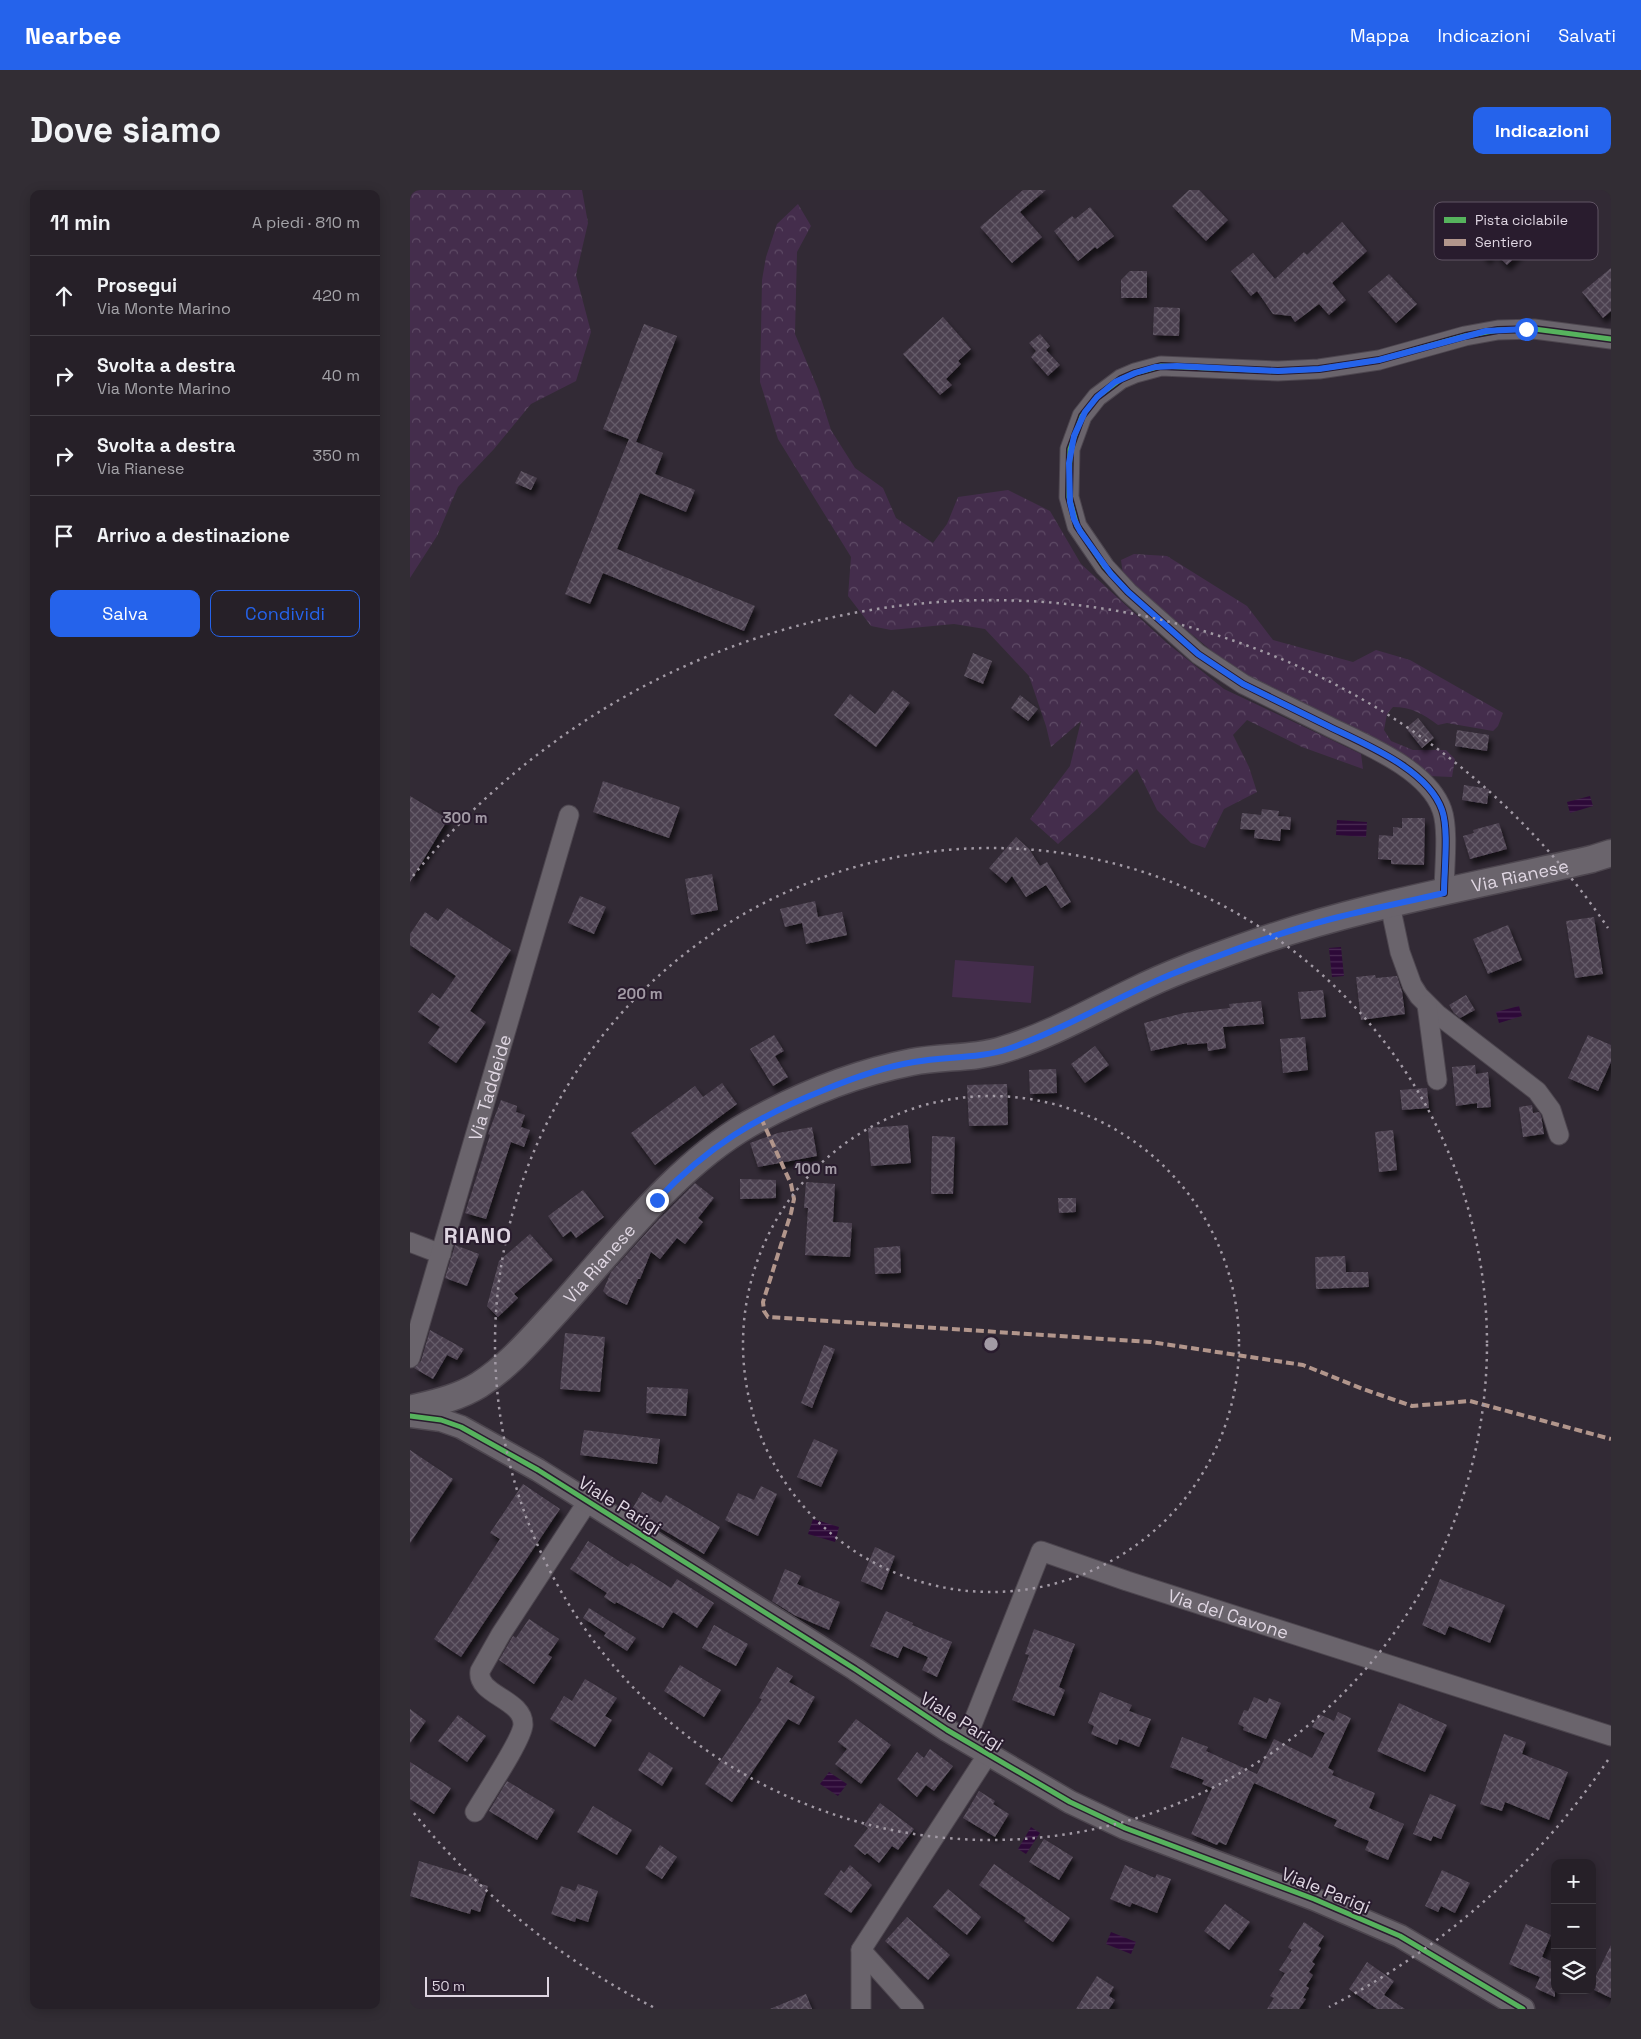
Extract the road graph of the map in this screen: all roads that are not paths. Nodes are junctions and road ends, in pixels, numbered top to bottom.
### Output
1 (1611, 340) edge
2 (569, 816) dead end
3 (1611, 853) edge
4 (1444, 893) junction
5 (1390, 905) junction
6 (1427, 1005) junction
7 (1437, 1080) dead end
8 (1559, 1135) dead end
9 (410, 1242) edge
10 (440, 1254) junction
11 (412, 1346) edge
12 (410, 1409) edge
13 (410, 1416) edge
14 (588, 1501) junction
15 (1611, 1736) edge
16 (966, 1740) junction
17 (988, 1754) junction
18 (475, 1812) dead end
19 (861, 1950) junction
20 (861, 2009) edge
21 (914, 2009) edge
22 (1523, 2009) edge

1 - 4 street
2 - 10 street, Via Taddeide
3 - 4 main road, Via Rianese
4 - 5 main road, Via Rianese
5 - 6 street
5 - 12 main road, Via Rianese
6 - 7 street
6 - 8 street
9 - 10 street
10 - 11 street, Via Taddeide
13 - 14 street, Viale Parigi
14 - 16 street, Viale Parigi
14 - 18 street
15 - 16 street, Via del Cavone
16 - 17 street, Viale Parigi
17 - 19 street
17 - 22 street, Viale Parigi
19 - 20 street
19 - 21 street

